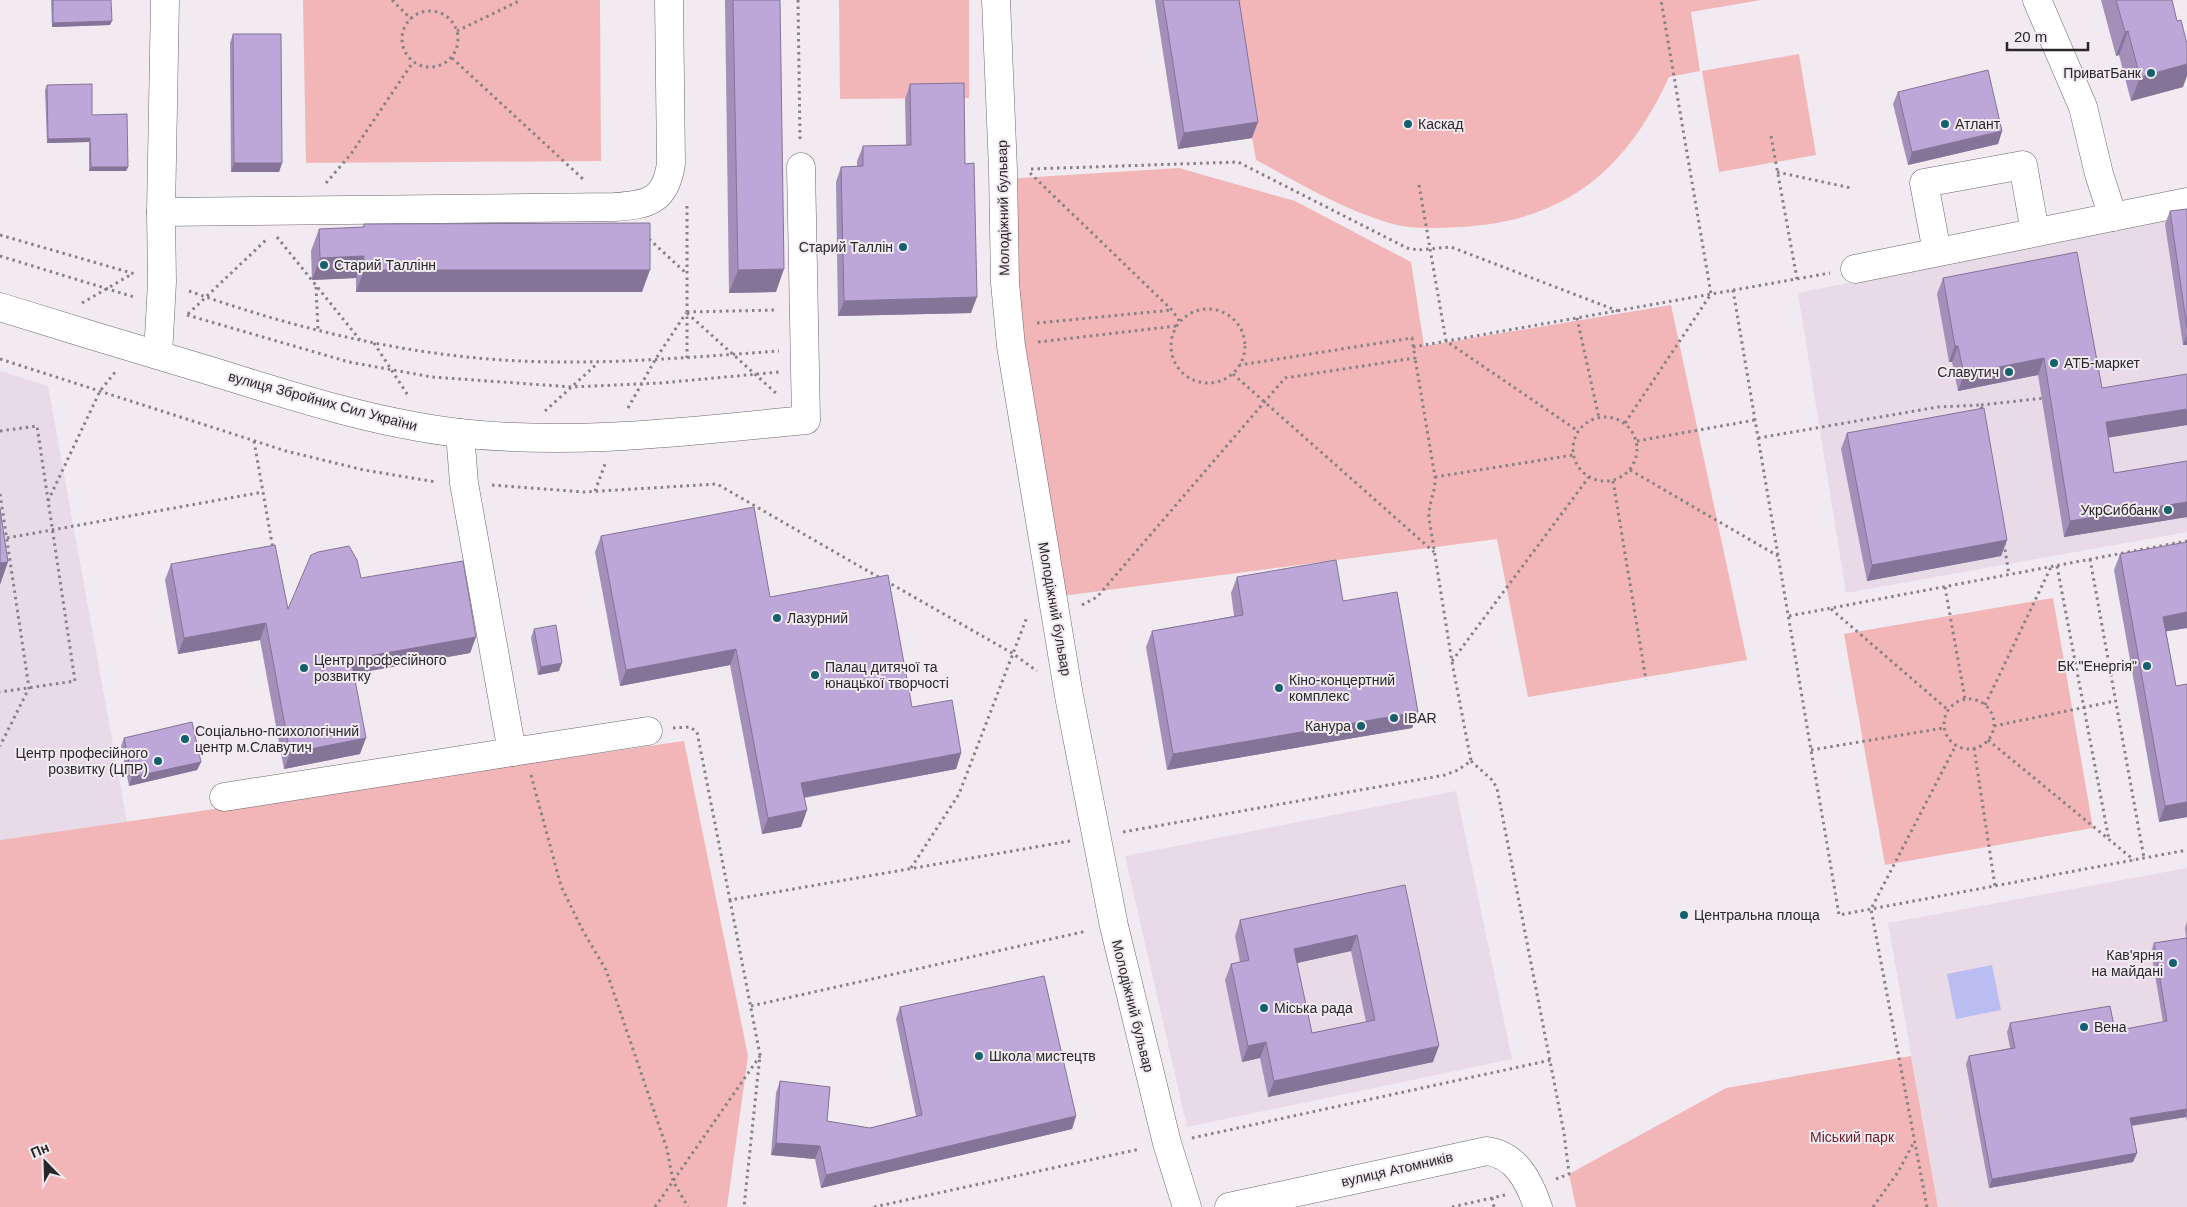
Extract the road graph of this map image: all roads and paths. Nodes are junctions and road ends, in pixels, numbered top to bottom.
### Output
1 (165, 0) edge
2 (392, 0) edge
3 (522, 0) edge
4 (670, 0) edge
5 (798, 0) edge
6 (996, 0) edge
7 (1661, 0) edge
8 (2037, 0) edge
9 (411, 19) junction
10 (457, 31) junction
11 (452, 58) junction
12 (1771, 136) dead end
13 (801, 166) joint
14 (1778, 172) junction
15 (1419, 185) dead end
16 (1851, 188) dead end
17 (2187, 202) edge
18 (614, 207) junction
19 (161, 212) junction
20 (2113, 217) junction
21 (2035, 232) junction
22 (274, 233) dead end
23 (0, 235) edge
24 (1430, 248) junction
25 (1937, 252) junction
26 (0, 256) edge
27 (1855, 269) joint
28 (133, 274) junction
29 (687, 274) dead end
30 (1798, 279) junction
31 (316, 286) junction
32 (1733, 290) junction
33 (1711, 294) junction
34 (0, 307) edge
35 (803, 309) junction
36 (1172, 310) junction
37 (1618, 311) junction
38 (687, 312) junction
39 (187, 315) junction
40 (1577, 318) junction
41 (49, 322) junction
42 (1180, 322) junction
43 (155, 325) junction
44 (1177, 326) junction
45 (318, 329) junction
46 (1010, 335) junction
47 (360, 340) junction
48 (1446, 341) junction
49 (374, 343) junction
50 (1413, 347) junction
51 (1415, 358) junction
52 (804, 359) junction
53 (0, 360) edge
54 (655, 360) junction
55 (598, 363) junction
56 (1240, 365) junction
57 (392, 370) junction
58 (1233, 374) junction
59 (641, 384) junction
60 (572, 387) junction
61 (100, 391) junction
62 (2049, 397) edge
63 (1265, 402) junction
64 (1981, 404) junction
65 (1983, 414) edge
66 (1598, 418) junction
67 (806, 420) junction
68 (1755, 420) junction
69 (1625, 424) junction
70 (430, 429) junction
71 (0, 431) edge
72 (1578, 431) junction
73 (460, 433) junction
74 (516, 437) junction
75 (614, 437) junction
76 (1758, 438) junction
77 (254, 441) junction
78 (1636, 441) junction
79 (1573, 455) junction
80 (1630, 470) junction
81 (1435, 477) junction
82 (1589, 477) junction
83 (1612, 481) junction
84 (464, 483) junction
85 (263, 492) junction
86 (595, 492) junction
87 (0, 494) edge
88 (48, 501) junction
89 (52, 530) junction
90 (2003, 537) edge
91 (7, 538) junction
92 (2187, 541) edge
93 (1434, 552) junction
94 (274, 556) edge
95 (1778, 556) junction
96 (2090, 559) junction
97 (2057, 566) junction
98 (2051, 567) junction
99 (2009, 575) junction
100 (1945, 587) junction
101 (1830, 608) junction
102 (1042, 610) junction
103 (1789, 616) junction
104 (1012, 653) junction
105 (1452, 662) junction
106 (1646, 680) dead end
107 (29, 688) junction
108 (0, 692) edge
109 (1069, 696) junction
110 (1965, 699) junction
111 (2115, 701) junction
112 (1985, 705) junction
113 (2084, 707) junction
114 (1948, 710) junction
115 (1994, 726) junction
116 (1944, 728) junction
117 (648, 732) joint
118 (1988, 740) junction
119 (1956, 745) junction
120 (0, 746) edge
121 (1974, 748) junction
122 (1811, 750) junction
123 (519, 751) junction
124 (1471, 761) junction
125 (224, 797) dead end
126 (1096, 836) junction
127 (2109, 840) junction
128 (2187, 850) edge
129 (2144, 858) junction
130 (2134, 860) junction
131 (911, 868) junction
132 (1995, 886) junction
133 (730, 900) junction
134 (1871, 909) junction
135 (1114, 926) junction
136 (751, 1006) junction
137 (760, 1055) junction
138 (1551, 1060) junction
139 (1914, 1142) junction
140 (1167, 1144) junction
141 (1570, 1174) dead end
142 (672, 1181) junction
143 (1492, 1198) dead end
144 (655, 1207) edge
145 (688, 1207) edge
146 (744, 1207) edge
147 (874, 1207) edge
148 (1187, 1207) edge
149 (1229, 1207) edge
150 (1494, 1207) edge
151 (1538, 1207) edge
152 (1873, 1207) edge
153 (1926, 1207) edge

1 - 19 street
2 - 9 path
3 - 10 path
4 - 18 street
5 - 13 path
6 - 46 street, Молодіжний бульвар
7 - 33 path
8 - 20 street
9 - 10 path
9 - 11 path
10 - 11 path
11 - 18 path
12 - 14 path
13 - 35 street
14 - 16 path
14 - 30 path
15 - 24 path
17 - 20 street
18 - 19 street
18 - 29 path
19 - 43 street
20 - 21 street
21 - 25 street
21 - 25 street
22 - 31 path
23 - 28 path
24 - 36 path
24 - 37 path
24 - 48 path
25 - 27 street
26 - 43 path
27 - 30 path
28 - 41 path
28 - 43 path
30 - 32 path
31 - 45 path
31 - 47 path
32 - 33 path
32 - 68 path
33 - 37 path
33 - 69 path
34 - 41 street, вулиця Збройних Сил України
35 - 38 path
35 - 52 street
36 - 42 path
36 - 46 path
37 - 40 path
38 - 54 path
38 - 67 path
39 - 43 path
39 - 43 path
39 - 57 path
40 - 48 path
40 - 66 path
41 - 43 street, вулиця Збройних Сил України
42 - 44 path
42 - 56 path
43 - 45 path
43 - 61 path
43 - 70 street, вулиця Збройних Сил України
44 - 46 path
44 - 58 path
45 - 47 path
46 - 102 street, Молодіжний бульвар
47 - 49 path
48 - 50 path
48 - 72 path
49 - 55 path
49 - 57 path
50 - 51 path
50 - 56 path
51 - 63 path
51 - 81 path
52 - 54 path
52 - 59 path
52 - 67 street
53 - 61 path
54 - 55 path
54 - 59 path
55 - 60 path
56 - 58 path
57 - 60 path
57 - 70 path
58 - 63 path
59 - 60 path
59 - 75 path
60 - 74 path
61 - 77 path
61 - 88 path
62 - 64 path
63 - 93 path
63 - 102 path
64 - 65 path
64 - 76 path
66 - 69 path
66 - 72 path
67 - 75 street, вулиця Збройних Сил України
68 - 76 path
68 - 78 path
69 - 78 path
70 - 73 street, вулиця Збройних Сил України
71 - 88 path
72 - 79 path
73 - 74 street, вулиця Збройних Сил України
73 - 84 street
74 - 75 street, вулиця Збройних Сил України
75 - 86 path
76 - 95 path
77 - 84 path
77 - 85 path
78 - 80 path
79 - 81 path
79 - 82 path
80 - 83 path
80 - 95 path
81 - 93 path
82 - 83 path
82 - 105 path
83 - 106 path
84 - 86 path
84 - 123 street
85 - 89 path
85 - 94 path
86 - 104 path
87 - 91 path
88 - 89 path
89 - 91 path
89 - 107 path
90 - 99 path
91 - 107 path
92 - 96 path
93 - 105 path
95 - 103 path
96 - 97 path
96 - 111 path
97 - 98 path
97 - 113 path
98 - 99 path
98 - 112 path
99 - 100 path
100 - 101 path
100 - 110 path
101 - 103 path
101 - 114 path
102 - 104 path
102 - 109 street, Молодіжний бульвар
103 - 122 path
104 - 109 path
104 - 131 path
105 - 124 path
107 - 108 path
107 - 120 path
109 - 126 street, Молодіжний бульвар
110 - 112 path
110 - 114 path
111 - 113 path
111 - 129 path
112 - 115 path
113 - 115 path
113 - 127 path
114 - 116 path
115 - 118 path
116 - 119 path
116 - 122 path
117 - 123 street
117 - 133 path
118 - 121 path
118 - 127 path
119 - 121 path
119 - 134 path
121 - 132 path
122 - 134 path
123 - 125 street
123 - 142 path
124 - 126 path
124 - 138 path
126 - 131 path
126 - 135 street, Молодіжний бульвар
127 - 130 path
128 - 129 path
129 - 130 path
130 - 132 path
131 - 133 path
132 - 134 path
133 - 136 path
134 - 139 path
135 - 136 path
135 - 140 street, Молодіжний бульвар
136 - 137 path
137 - 142 path
137 - 146 path
138 - 140 path
138 - 141 path
139 - 152 path
139 - 153 path
140 - 147 path
140 - 148 street, Молодіжний бульвар
142 - 144 path
142 - 145 path
143 - 150 path
149 - 151 street, вулиця Атомників

